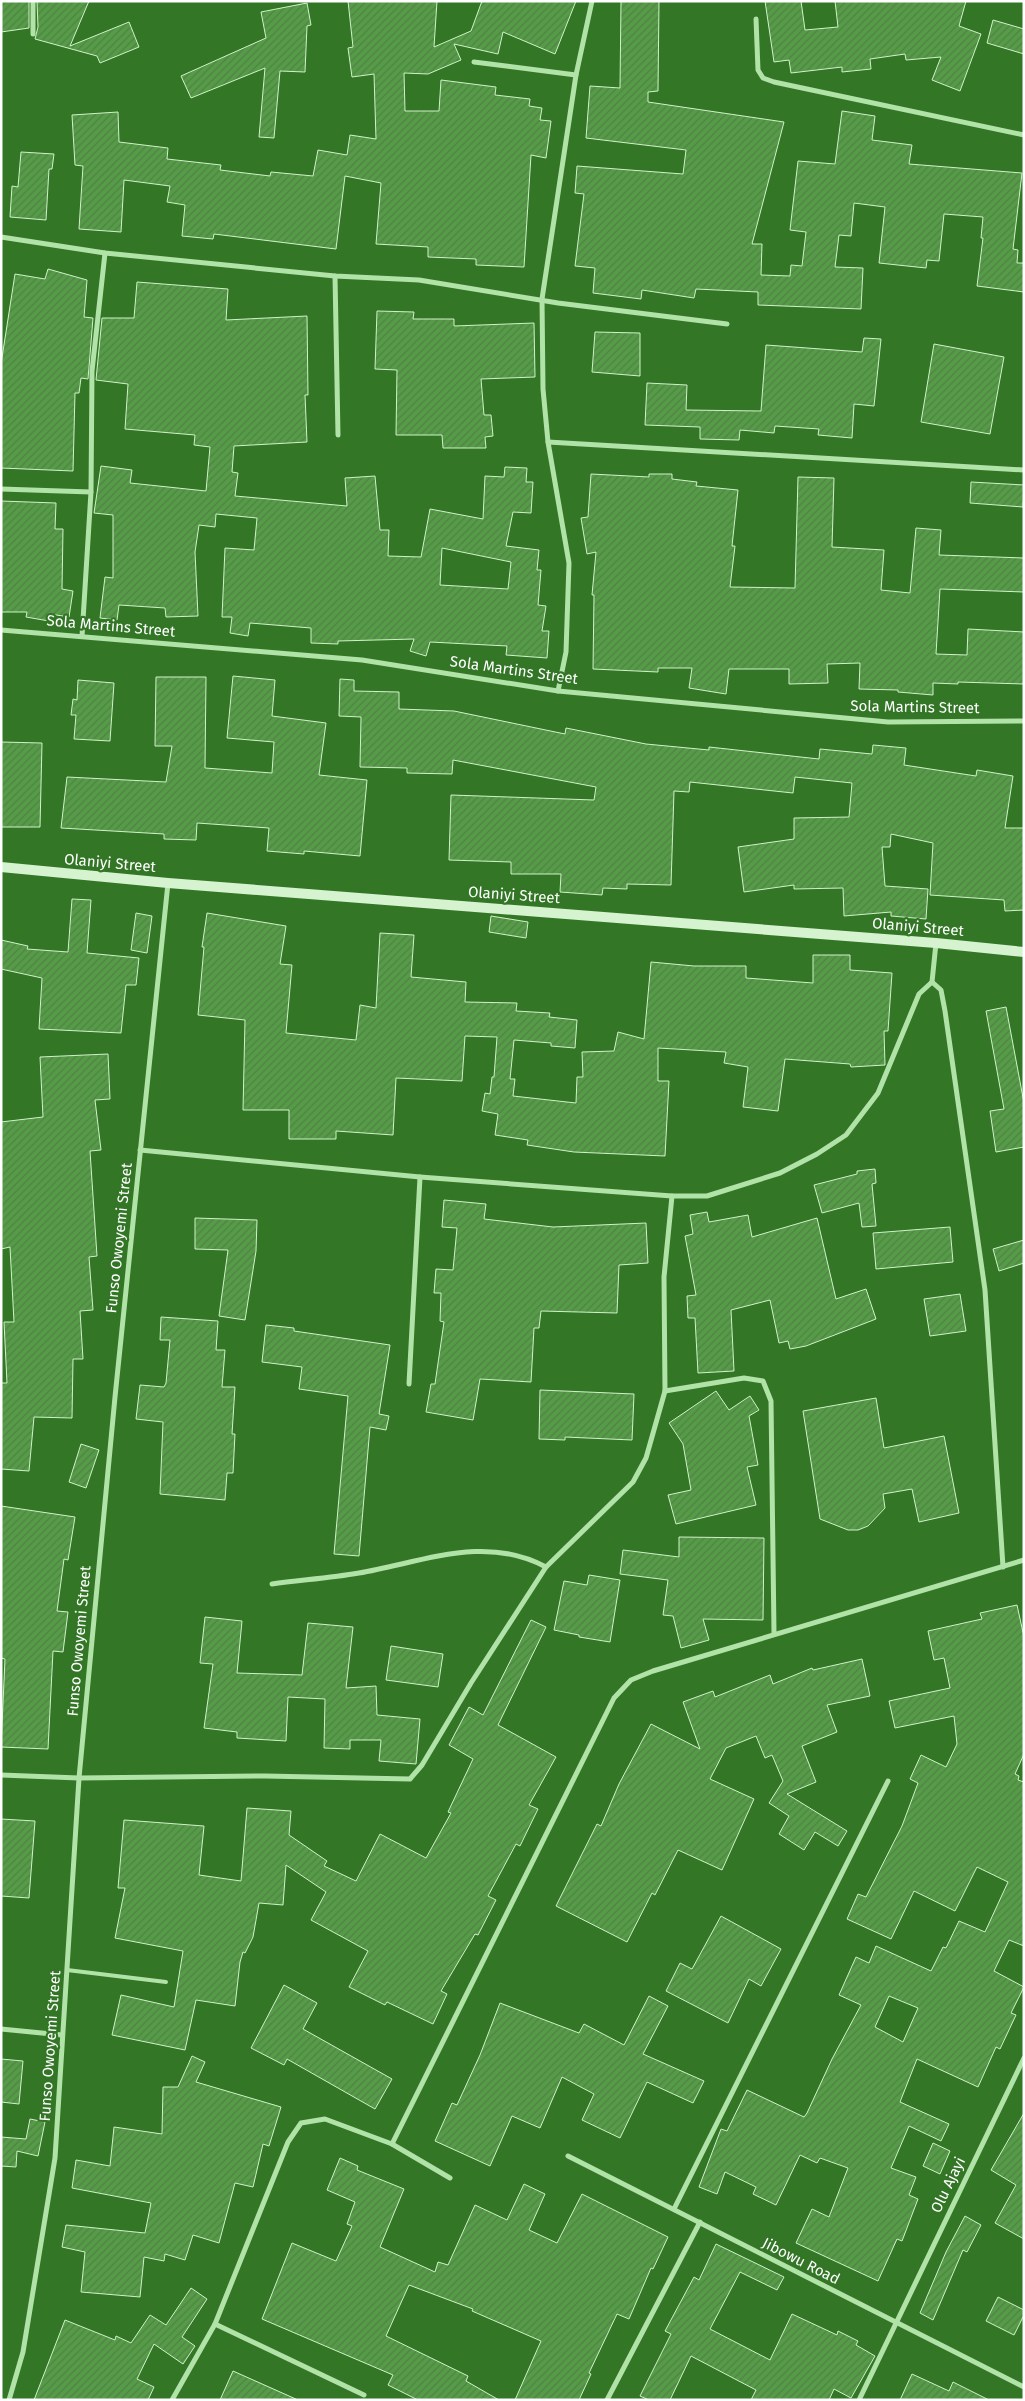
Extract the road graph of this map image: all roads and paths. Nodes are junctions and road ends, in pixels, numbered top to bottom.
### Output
1 (33, 1) edge
2 (592, 1) edge
3 (756, 19) dead end
4 (33, 34) dead end
5 (474, 62) dead end
6 (576, 75) junction
7 (1024, 135) edge
8 (1, 238) edge
9 (105, 253) junction
10 (335, 276) junction
11 (542, 299) junction
12 (727, 324) dead end
13 (338, 435) dead end
14 (548, 442) junction
15 (1024, 470) edge
16 (1, 489) edge
17 (91, 492) junction
18 (1, 630) edge
19 (82, 636) junction
20 (558, 690) junction
21 (1024, 721) edge
22 (1, 868) edge
23 (168, 883) junction
24 (936, 943) junction
25 (1024, 952) edge
26 (932, 982) junction
27 (140, 1150) junction
28 (420, 1177) junction
29 (672, 1196) junction
30 (408, 1384) dead end
31 (665, 1392) junction
32 (1024, 1560) edge
33 (1004, 1566) junction
34 (546, 1567) junction
35 (272, 1584) dead end
36 (774, 1633) junction
37 (1, 1775) edge
38 (79, 1778) junction
39 (888, 1781) dead end
40 (67, 1970) junction
41 (166, 1982) dead end
42 (1, 2029) edge
43 (62, 2035) junction
44 (1024, 2058) edge
45 (392, 2144) junction
46 (568, 2156) dead end
47 (450, 2178) dead end
48 (674, 2209) junction
49 (700, 2222) junction
50 (215, 2324) junction
51 (896, 2324) junction
52 (1024, 2387) edge
53 (364, 2396) dead end
54 (9, 2400) edge
55 (172, 2400) edge
56 (607, 2400) edge
57 (859, 2400) edge

1 - 4 street
2 - 6 street
3 - 7 street
5 - 6 street
6 - 11 street
8 - 9 street
9 - 10 street
9 - 17 street
10 - 11 street
10 - 13 street
11 - 12 street
11 - 14 street
14 - 15 street
14 - 20 street
16 - 17 street
17 - 19 street
18 - 19 street, Sola Martins Street
19 - 20 street, Sola Martins Street
20 - 21 street, Sola Martins Street
22 - 23 street, Olaniyi Street
23 - 24 street, Olaniyi Street
23 - 27 street, Funso Owoyemi Street
24 - 25 street, Olaniyi Street
24 - 26 street
26 - 29 street
26 - 33 street
27 - 28 street
27 - 38 street, Funso Owoyemi Street
28 - 29 street
28 - 30 street
29 - 31 street
31 - 34 street
31 - 36 street
32 - 33 street
33 - 36 street
34 - 35 street
34 - 38 street
36 - 45 street
37 - 38 street
38 - 40 street, Funso Owoyemi Street
39 - 48 street
40 - 41 lane
40 - 43 street, Funso Owoyemi Street
42 - 43 street
43 - 54 street, Funso Owoyemi Street
44 - 51 street, Olu Ajayi
45 - 47 street
45 - 50 street
46 - 48 street, Jibowu Road
48 - 49 street, Jibowu Road
49 - 51 street, Jibowu Road
49 - 56 street
50 - 53 street
50 - 55 street
51 - 52 street, Jibowu Road
51 - 57 street, Olu Ajayi

